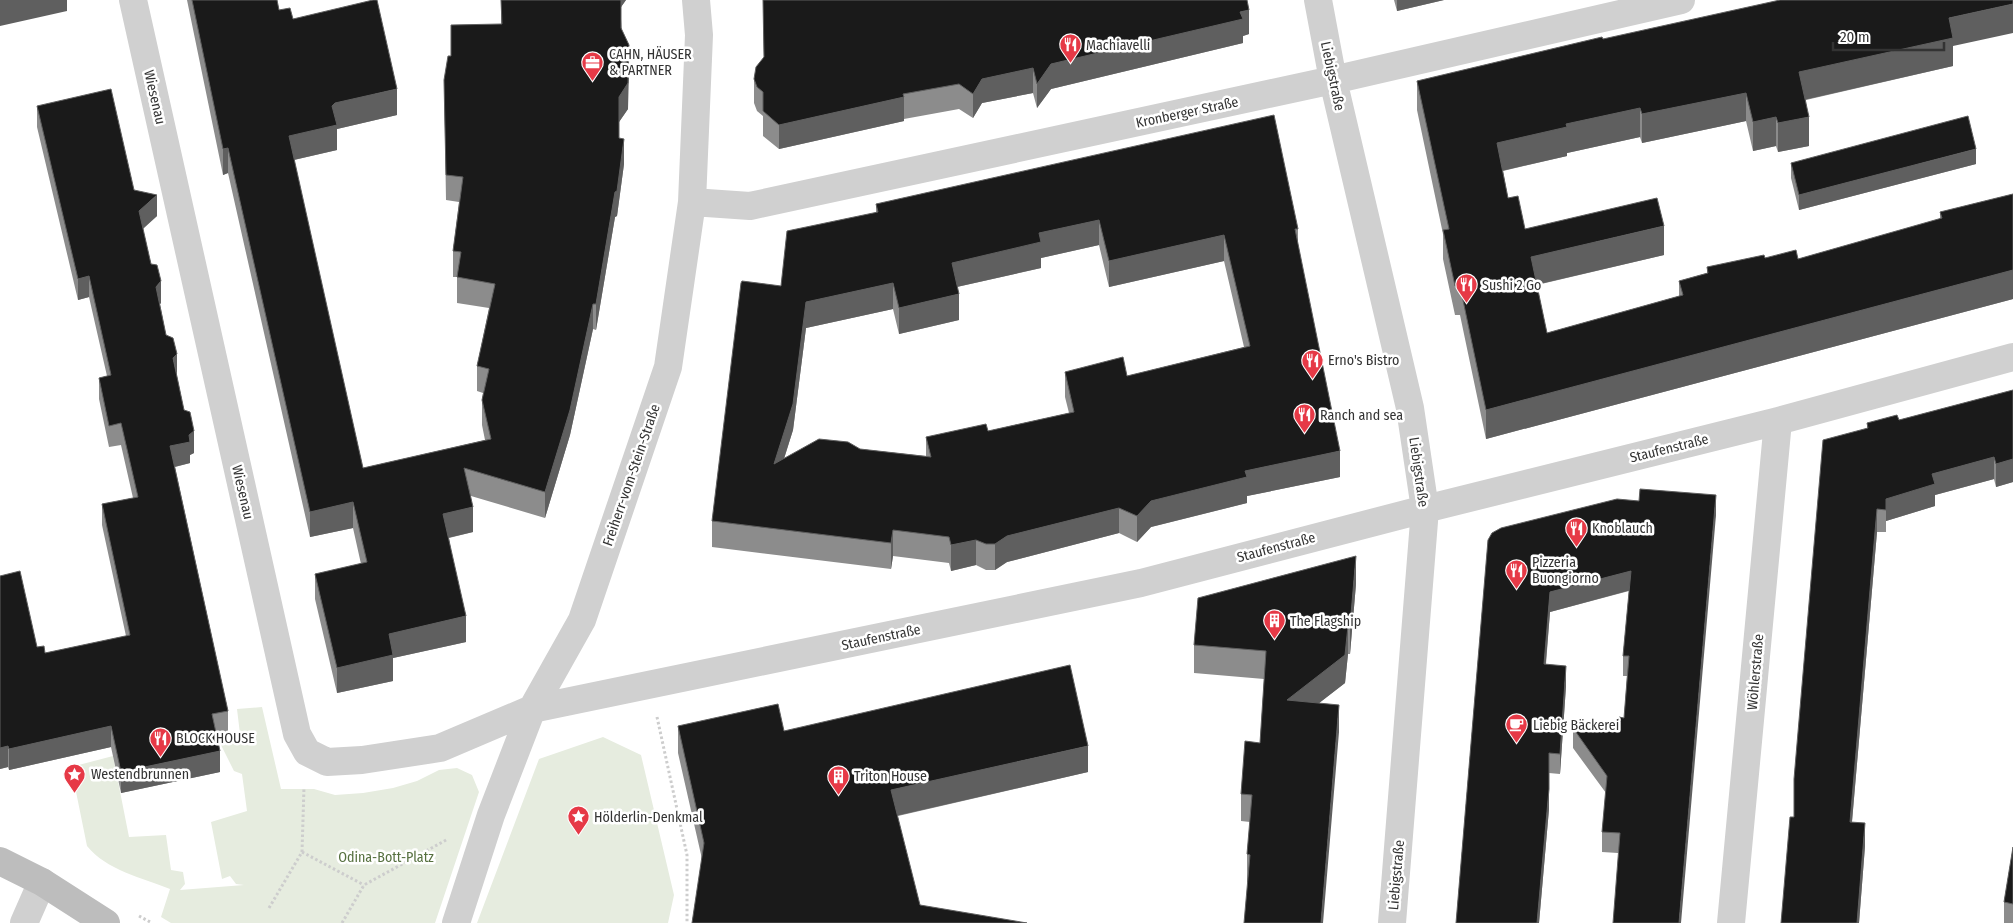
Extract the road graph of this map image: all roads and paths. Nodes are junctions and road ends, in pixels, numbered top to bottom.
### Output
1 (133, 0) edge
2 (696, 0) edge
3 (1318, 0) edge
4 (1681, 0) edge
5 (1333, 80) junction
6 (692, 202) junction
7 (2013, 357) edge
8 (1778, 421) junction
9 (1424, 509) junction
10 (650, 685) junction
11 (532, 709) junction
12 (307, 752) junction
13 (490, 815) junction
14 (302, 852) junction
15 (0, 861) edge
16 (42, 882) junction
17 (364, 885) junction
18 (694, 902) edge
19 (688, 903) junction
20 (269, 908) dead end
21 (24, 923) edge
22 (106, 923) edge
23 (342, 923) edge
24 (456, 923) edge
25 (687, 923) edge
26 (1392, 923) edge
27 (1731, 923) edge

1 - 12 street, Wiesenau
2 - 6 street, Freiherr-vom-Stein-Straße
3 - 5 street, Liebigstraße
4 - 5 street, Kronberger Straße
5 - 6 street, Kronberger Straße
5 - 9 street, Liebigstraße
6 - 11 street, Freiherr-vom-Stein-Straße
7 - 8 street, Staufenstraße
8 - 9 street, Staufenstraße
8 - 27 street, Wöhlerstraße
9 - 10 street, Staufenstraße
9 - 26 street, Liebigstraße
10 - 11 street, Staufenstraße
10 - 19 path
11 - 12 street
11 - 13 street, Freiherr-vom-Stein-Straße
12 - 14 path
13 - 17 path
13 - 24 street, Freiherr-vom-Stein-Straße
14 - 17 path
14 - 20 path
15 - 16 main road
16 - 21 street
16 - 22 main road
17 - 23 path
18 - 19 path
19 - 25 path

